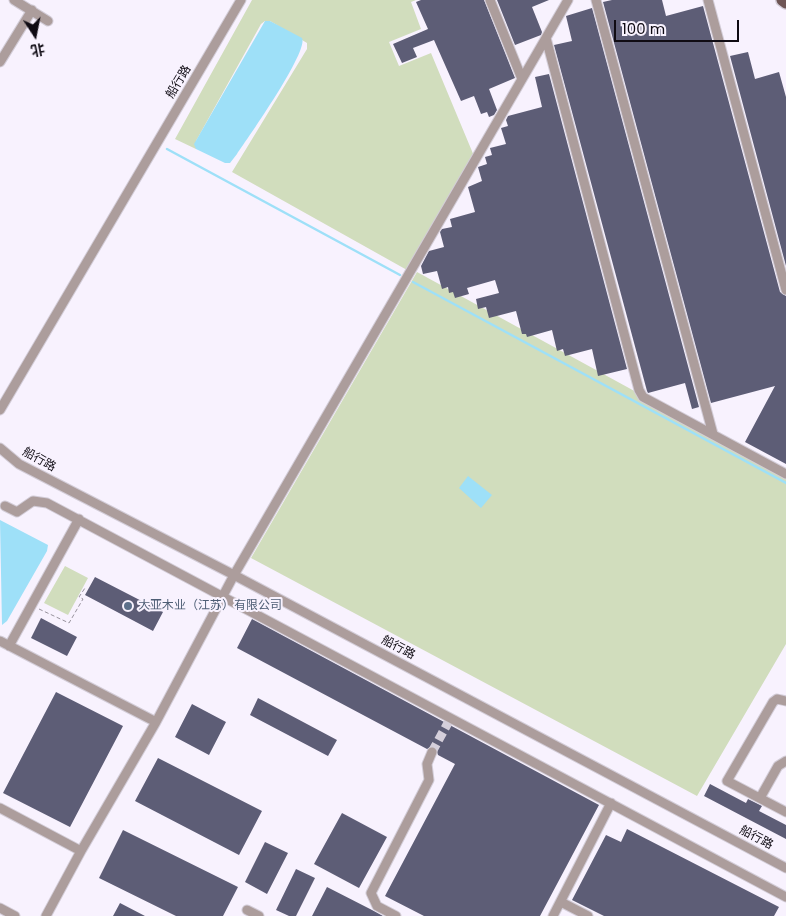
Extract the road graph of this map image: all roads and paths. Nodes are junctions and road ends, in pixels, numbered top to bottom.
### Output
1 (14, 0) edge
2 (242, 0) edge
3 (490, 0) edge
4 (568, 0) edge
5 (596, 0) edge
6 (708, 0) edge
7 (782, 0) edge
8 (786, 3) edge
9 (32, 10) junction
10 (48, 20) dead end
11 (546, 38) junction
12 (0, 62) edge
13 (522, 80) junction
14 (786, 290) edge
15 (0, 410) edge
16 (713, 434) junction
17 (0, 448) edge
18 (786, 474) edge
19 (5, 506) dead end
20 (79, 519) junction
21 (234, 575) junction
22 (85, 588) dead end
23 (223, 596) junction
24 (31, 606) junction
25 (0, 641) edge
26 (9, 646) junction
27 (786, 701) edge
28 (156, 722) junction
29 (432, 752) tunnel mouth
30 (786, 761) edge
31 (760, 798) junction
32 (611, 803) junction
33 (0, 808) edge
34 (786, 812) edge
35 (81, 850) junction
36 (786, 868) edge
37 (786, 897) edge
38 (561, 902) junction
39 (0, 908) edge
40 (247, 910) dead end
41 (15, 916) edge
42 (46, 916) edge
43 (260, 916) edge
44 (396, 916) edge
45 (553, 916) edge
46 (588, 916) edge

1 - 9 street
2 - 15 street, 船行路
3 - 13 street
4 - 11 street
5 - 16 street
6 - 14 street
7 - 8 main road
9 - 10 street
9 - 12 street
11 - 13 street
11 - 16 street
13 - 21 street
16 - 18 street
17 - 21 street, 船行路
19 - 20 street
20 - 23 street
20 - 24 street
21 - 23 street
21 - 36 street, 船行路
22 - 24 path
23 - 28 street
23 - 32 street
24 - 26 street
25 - 26 street
26 - 28 street
27 - 31 street
28 - 35 street
29 - 44 street
30 - 31 street
31 - 34 street
32 - 37 street
32 - 38 street
33 - 35 street
35 - 42 street
38 - 45 street
38 - 46 street
39 - 41 street
40 - 43 street

